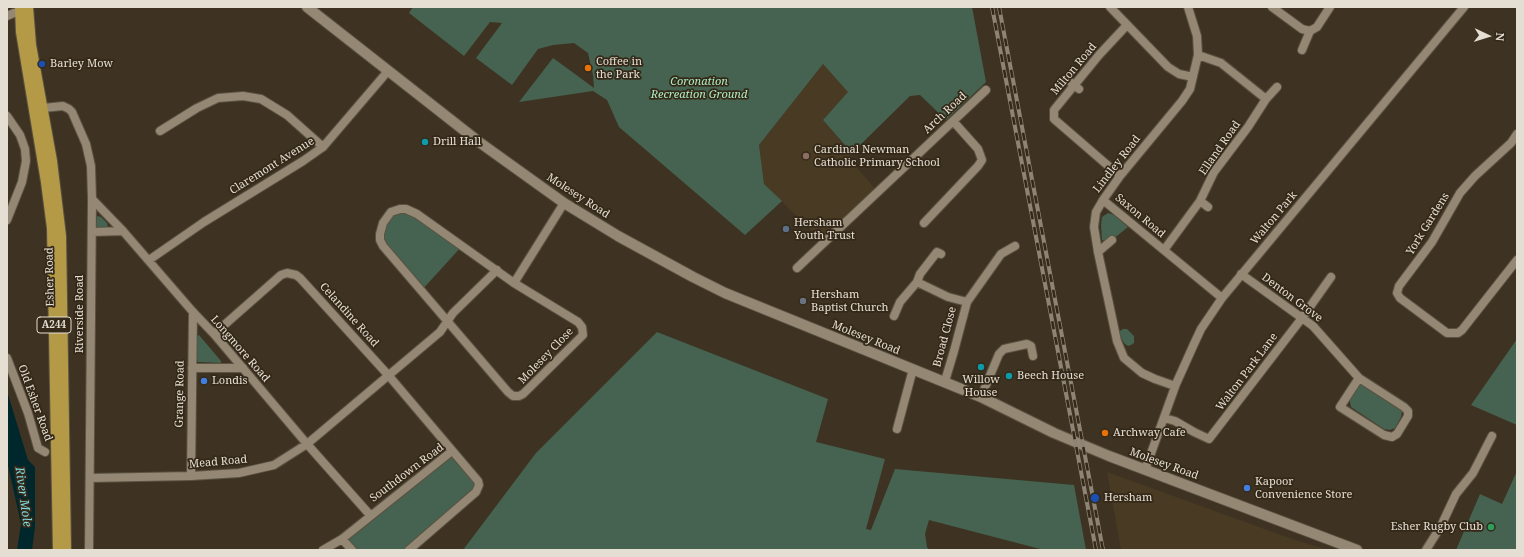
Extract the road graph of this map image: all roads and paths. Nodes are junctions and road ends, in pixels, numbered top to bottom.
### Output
1 (307, 7) edge
2 (1110, 7) edge
3 (1188, 7) edge
4 (1272, 7) edge
5 (1330, 7) edge
6 (1464, 7) edge
7 (22, 9) edge
8 (7, 16) edge
9 (1128, 25) junction
10 (1310, 31) junction
11 (1302, 50) dead end
12 (1198, 55) junction
13 (388, 71) junction
14 (1193, 77) junction
15 (1277, 87) dead end
16 (986, 90) dead end
17 (1266, 99) junction
18 (43, 108) junction
19 (7, 116) edge
20 (953, 121) junction
21 (160, 131) dead end
22 (1517, 134) edge
23 (323, 147) junction
24 (1120, 176) junction
25 (92, 199) junction
26 (1103, 200) junction
27 (1200, 201) junction
28 (564, 203) junction
29 (1208, 207) dead end
30 (7, 220) edge
31 (924, 223) dead end
32 (123, 231) junction
33 (92, 232) junction
34 (1112, 240) dead end
35 (1015, 247) dead end
36 (1164, 250) junction
37 (1098, 252) junction
38 (941, 254) dead end
39 (149, 260) junction
40 (1517, 260) edge
41 (797, 268) dead end
42 (496, 270) junction
43 (1241, 274) junction
44 (1331, 277) dead end
45 (917, 282) junction
46 (514, 283) junction
47 (1222, 298) junction
48 (966, 302) junction
49 (193, 312) junction
50 (894, 316) dead end
51 (1302, 318) junction
52 (447, 322) junction
53 (214, 334) junction
54 (1033, 356) dead end
55 (7, 358) edge
56 (192, 368) junction
57 (243, 368) junction
58 (913, 369) junction
59 (389, 376) junction
60 (1359, 378) junction
61 (944, 381) junction
62 (1176, 386) junction
63 (981, 397) junction
64 (1164, 418) junction
65 (897, 429) dead end
66 (1492, 436) dead end
67 (307, 444) junction
68 (452, 451) junction
69 (45, 452) dead end
70 (1145, 470) junction
71 (191, 476) junction
72 (90, 478) junction
73 (370, 515) junction
74 (342, 539) junction
75 (58, 550) edge
76 (66, 550) edge
77 (89, 550) edge
78 (323, 550) edge
79 (352, 550) edge
80 (409, 550) edge
81 (1357, 550) edge
82 (1426, 550) edge

1 - 13 street, Molesey Road
2 - 9 street
3 - 12 street, Lindley Road
4 - 10 street
5 - 10 street
6 - 43 street, Walton Park
7 - 8 street
7 - 18 main road, Esher Road / A244
7 - 75 main road, Esher Road / A244
9 - 14 street
9 - 24 street, Milton Road
10 - 11 street
12 - 14 street, Lindley Road
12 - 17 street
13 - 23 street, Claremont Avenue
13 - 28 street, Molesey Road
14 - 24 street, Lindley Road
15 - 17 street, Elland Road
16 - 20 street, Arch Road
17 - 27 street, Elland Road
18 - 25 street, Riverside Road
18 - 76 main road, Esher Road / A244
19 - 30 street
20 - 31 street
20 - 41 street, Arch Road
21 - 23 street
22 - 40 street, York Gardens
23 - 39 street, Claremont Avenue
24 - 26 street, Lindley Road
25 - 32 street, Longmore Road
25 - 33 street, Riverside Road
26 - 36 street, Saxon Road
26 - 37 street, Lindley Road
27 - 29 street
27 - 36 street, Saxon Road
28 - 46 street
28 - 58 street, Molesey Road
32 - 33 street
32 - 39 street, Longmore Road
33 - 72 street, Riverside Road
34 - 37 street
35 - 48 street, Broad Close
36 - 47 street, Saxon Road
37 - 62 street, Lindley Road
38 - 45 street
39 - 49 street, Longmore Road
42 - 46 street, Molesey Close
42 - 52 street
42 - 52 street, Molesey Close
43 - 47 street, Walton Park
43 - 51 street, Denton Grove
44 - 51 street, Walton Park Lane
45 - 48 street
45 - 50 street
46 - 52 street, Molesey Close
47 - 62 street, Walton Park
48 - 61 street, Broad Close
49 - 53 street, Longmore Road
49 - 56 street, Grange Road
51 - 60 street, Denton Grove
51 - 64 street, Walton Park Lane
52 - 59 street, Mead Road
53 - 57 street, Longmore Road
53 - 59 street, Celandine Road
54 - 63 street
55 - 69 street, Old Esher Road
56 - 57 street
56 - 71 street, Grange Road
57 - 67 street, Longmore Road
58 - 61 street, Molesey Road
58 - 65 street
59 - 67 street, Mead Road
59 - 68 street, Celandine Road
60 - 60 street, Denton Grove
61 - 63 street, Molesey Road
62 - 64 street, Walton Park
63 - 70 street, Molesey Road
64 - 70 street, Walton Park
66 - 82 street
67 - 71 street, Mead Road
67 - 73 street, Longmore Road
68 - 73 street, Southdown Road
68 - 80 street, Southdown Road
70 - 81 street, Molesey Road
71 - 72 street, Mead Road
72 - 77 street, Riverside Road
73 - 74 street, Southdown Road
74 - 78 street, Southdown Road
74 - 79 street

